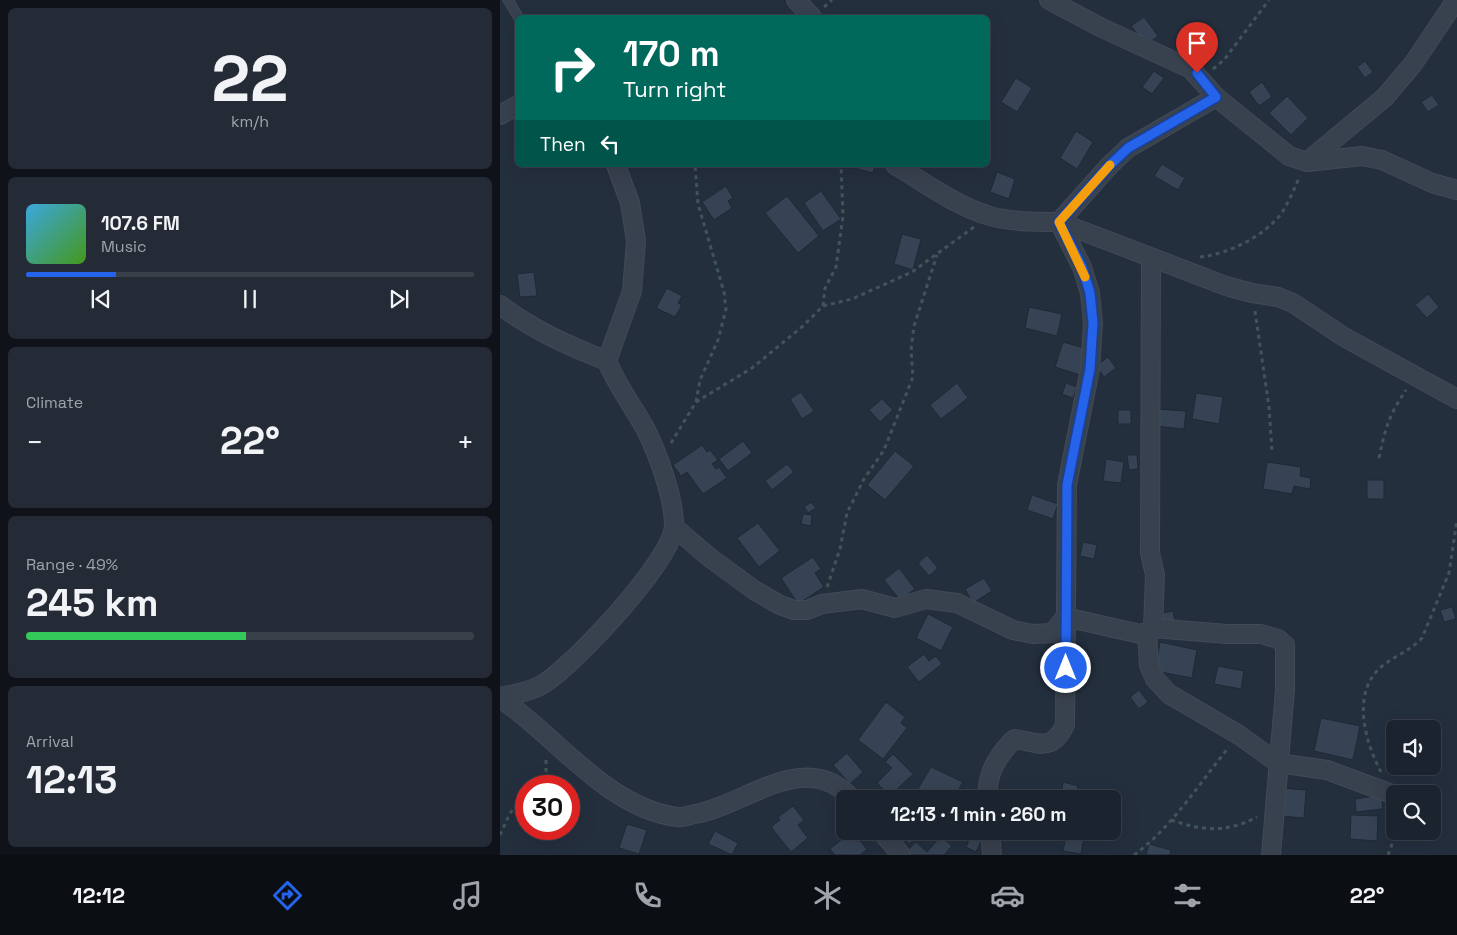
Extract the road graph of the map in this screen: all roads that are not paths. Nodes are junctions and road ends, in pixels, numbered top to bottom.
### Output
1 (508, 0) edge
2 (796, 0) edge
3 (1048, 0) edge
4 (1456, 0) edge
5 (814, 11) edge
6 (517, 15) edge
7 (1216, 97) junction
8 (515, 107) edge
9 (500, 115) edge
10 (1307, 162) junction
11 (617, 167) edge
12 (898, 167) edge
13 (1457, 190) edge
14 (1059, 222) junction
15 (1151, 258) junction
16 (500, 305) edge
17 (607, 361) junction
18 (1457, 399) edge
19 (674, 527) junction
20 (1065, 617) junction
21 (1150, 630) junction
22 (500, 698) edge
23 (1278, 763) junction
24 (842, 790) edge
25 (987, 790) edge
26 (1386, 792) edge
27 (888, 840) edge
28 (991, 840) edge
29 (901, 855) edge
30 (992, 855) edge
31 (1271, 855) edge

1 - 6 lane
2 - 5 street
3 - 7 street
4 - 10 street
7 - 10 street
7 - 14 street
8 - 9 street
10 - 13 street
11 - 17 street
12 - 14 street
14 - 15 street
14 - 20 street
15 - 18 street
15 - 21 street
16 - 17 street
17 - 19 street
19 - 20 street
19 - 22 street
20 - 21 street
20 - 25 street
21 - 23 street
21 - 23 street
22 - 24 street
23 - 26 street
23 - 31 street
27 - 29 street
28 - 30 street

